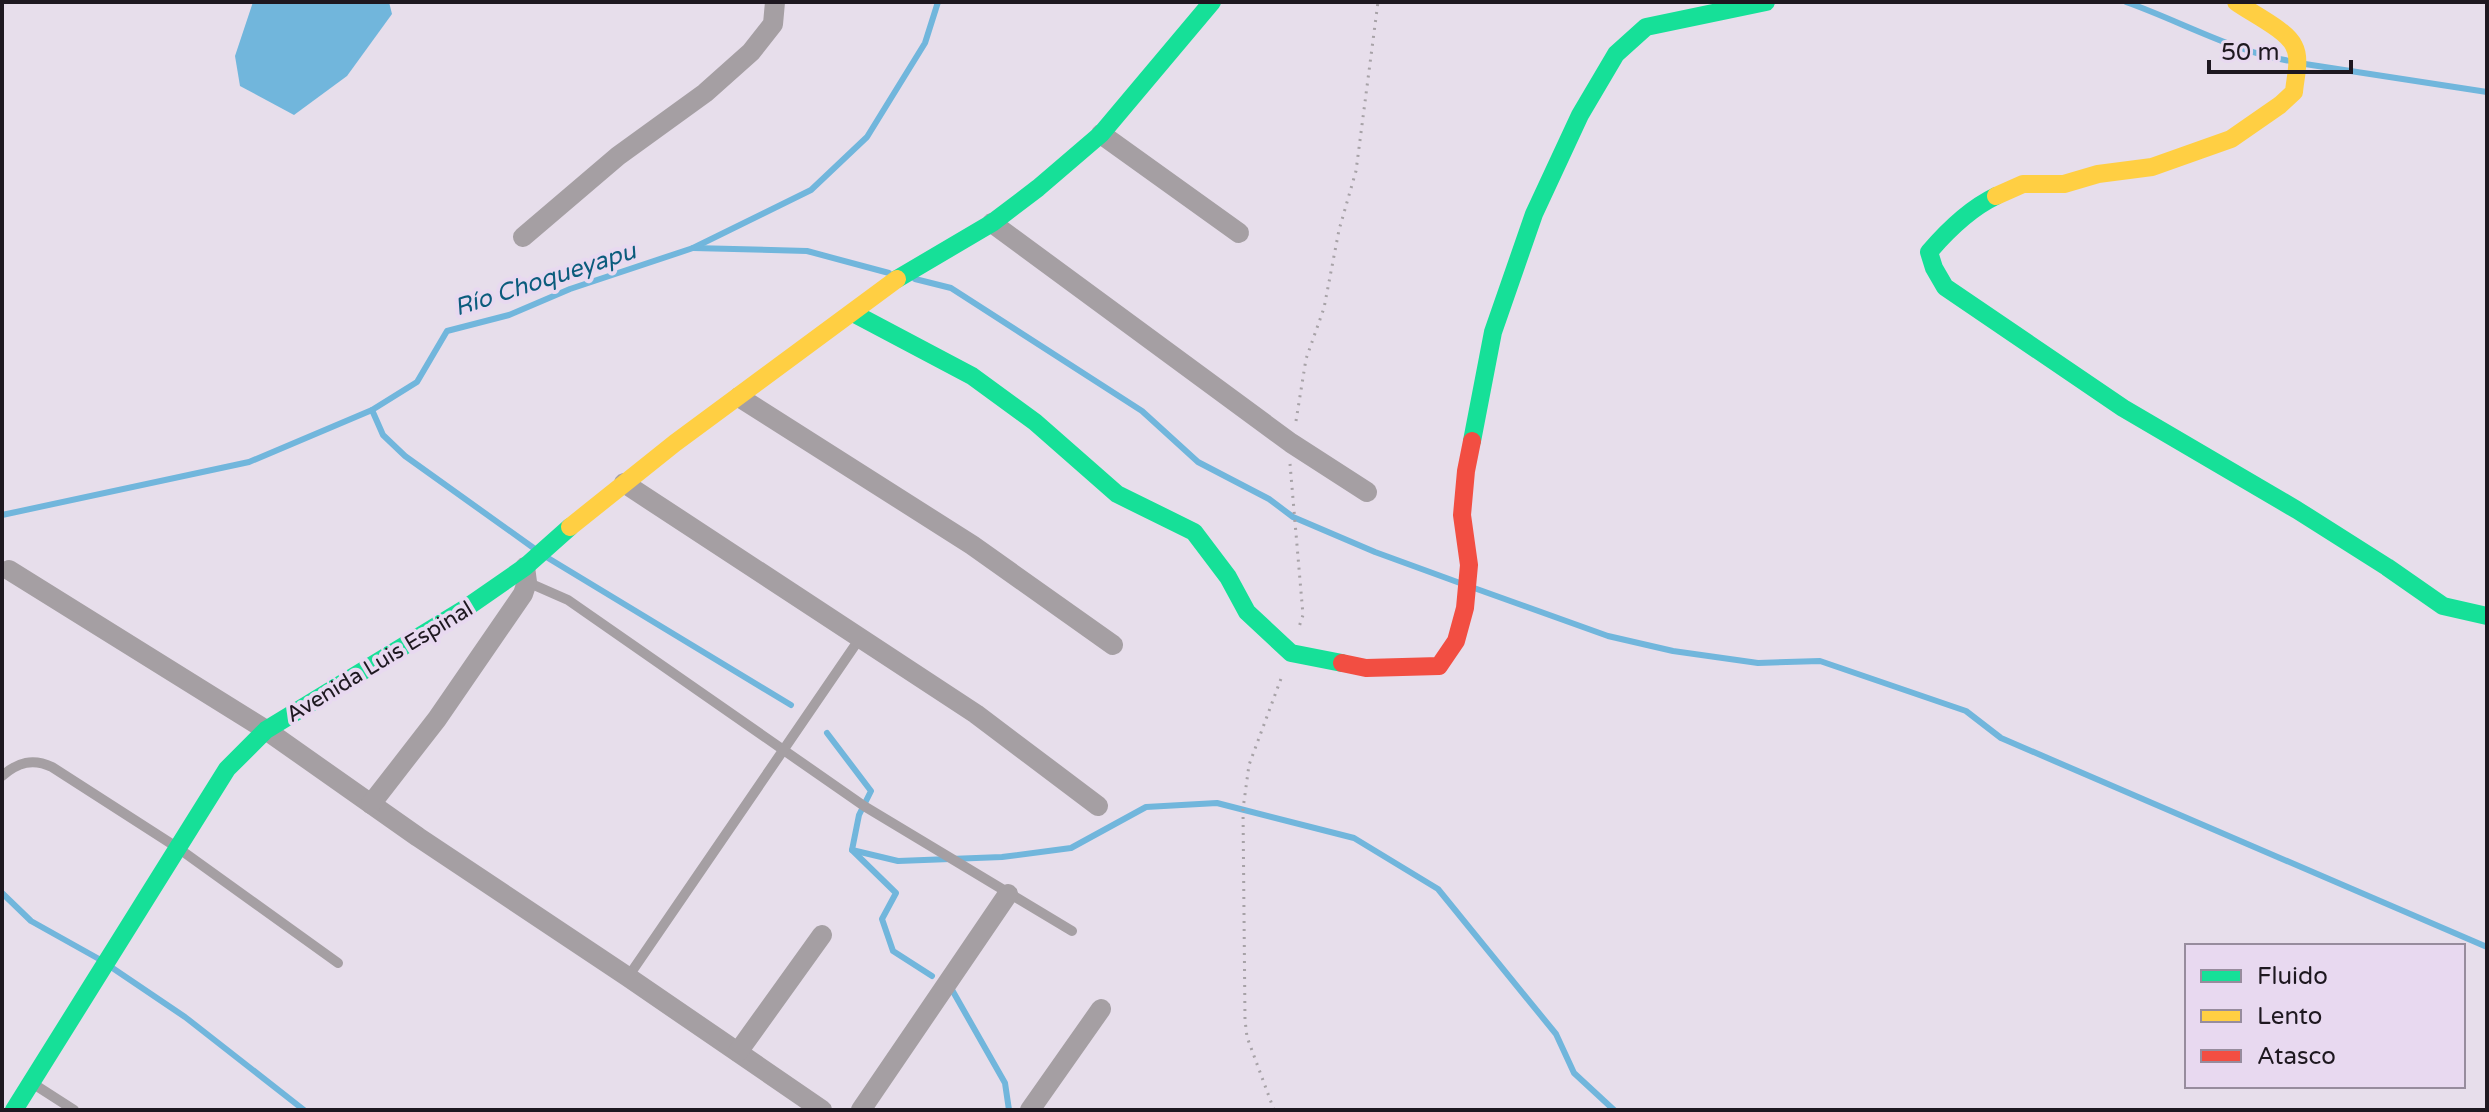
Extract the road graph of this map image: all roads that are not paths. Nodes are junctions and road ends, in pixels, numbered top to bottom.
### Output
1 (775, 2) edge
2 (1212, 2) edge
3 (1766, 2) edge
4 (2236, 2) edge
5 (1101, 134) junction
6 (992, 223) junction
7 (1239, 233) dead end
8 (523, 237) dead end
9 (853, 313) junction
10 (739, 397) junction
11 (624, 483) junction
12 (1367, 492) dead end
13 (9, 570) dead end
14 (526, 575) junction
15 (2487, 616) edge
16 (860, 638) junction
17 (1113, 645) dead end
18 (266, 730) junction
19 (783, 750) junction
20 (2, 776) edge
21 (371, 804) junction
22 (1098, 806) dead end
23 (178, 848) junction
24 (1008, 894) junction
25 (1072, 931) dead end
26 (822, 935) dead end
27 (338, 963) dead end
28 (628, 977) junction
29 (1101, 1009) dead end
30 (738, 1052) junction
31 (31, 1082) junction
32 (14, 1110) edge
33 (74, 1110) edge
34 (822, 1110) edge
35 (861, 1110) edge
36 (1030, 1110) edge

1 - 8 street
2 - 5 street, Avenida Luis Espinal
3 - 9 street
4 - 15 street
5 - 6 street, Avenida Luis Espinal
5 - 7 street
6 - 9 street, Avenida Luis Espinal
6 - 12 street
9 - 10 street, Avenida Luis Espinal
10 - 11 street, Avenida Luis Espinal
10 - 17 street
11 - 14 street, Avenida Luis Espinal
11 - 16 street
13 - 18 street
14 - 18 street, Avenida Luis Espinal
14 - 19 lane
14 - 21 street
16 - 19 lane
16 - 22 street
18 - 21 street
18 - 23 street, Avenida Luis Espinal
19 - 24 lane
19 - 28 lane
20 - 23 lane
21 - 28 street
23 - 27 lane
23 - 31 street, Avenida Luis Espinal
24 - 25 lane
24 - 35 street
26 - 30 street
28 - 30 street
29 - 36 street
30 - 34 street
31 - 32 street, Avenida Luis Espinal
31 - 33 lane

